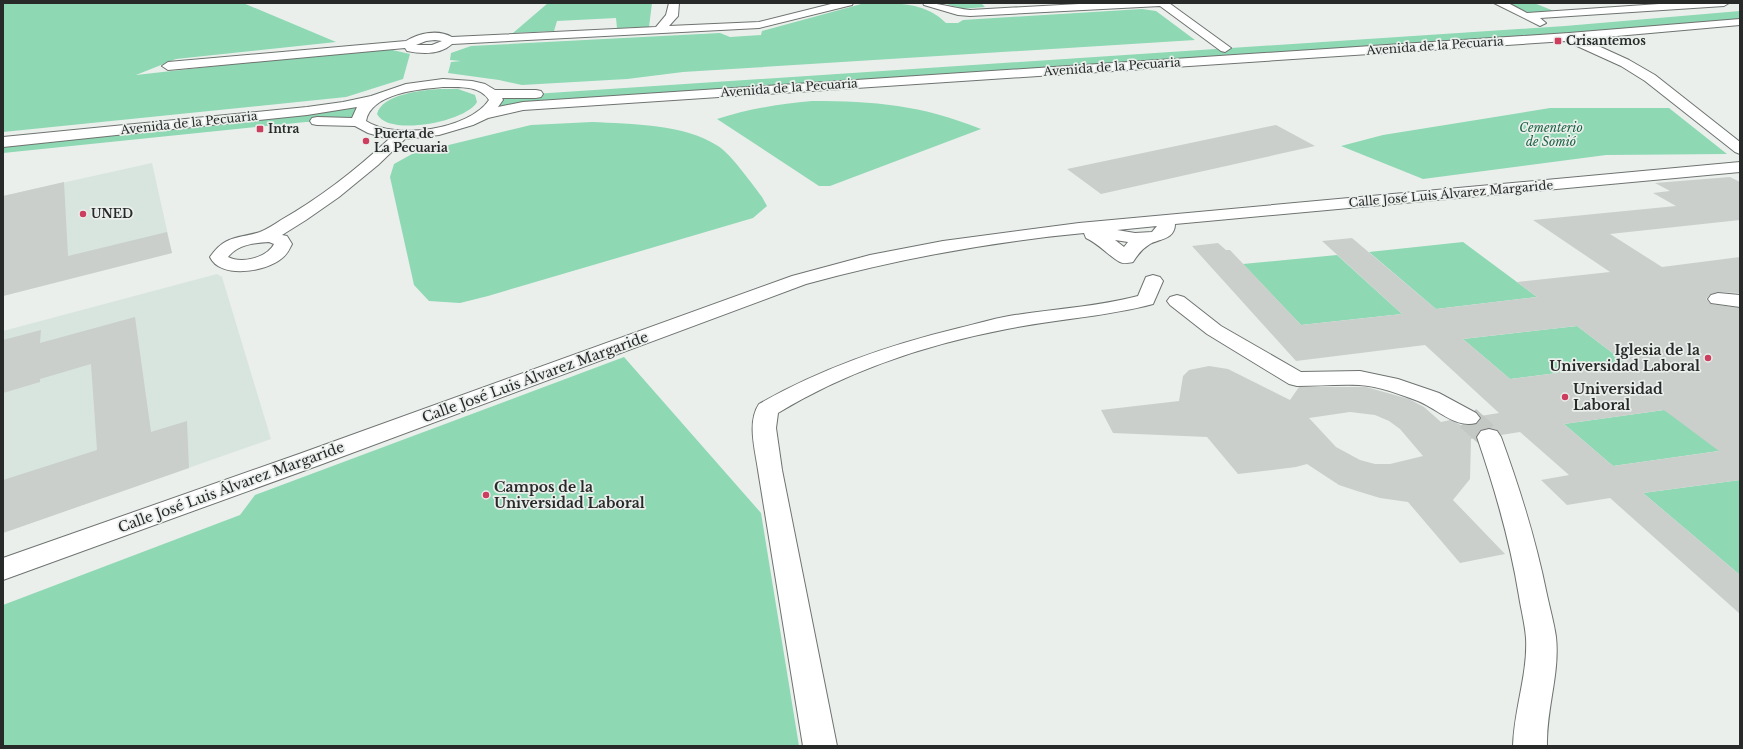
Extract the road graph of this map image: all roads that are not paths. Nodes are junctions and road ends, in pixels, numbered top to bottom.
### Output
1 (674, 3) edge
2 (848, 3) edge
3 (928, 3) edge
4 (1161, 3) edge
5 (1499, 3) edge
6 (1724, 3) edge
7 (1740, 11) edge
8 (1526, 16) junction
9 (1740, 22) edge
10 (1548, 27) junction
11 (659, 30) junction
12 (1569, 37) junction
13 (1225, 48) junction
14 (168, 66) dead end
15 (493, 94) junction
16 (374, 99) junction
17 (485, 114) junction
18 (358, 122) junction
19 (401, 135) junction
20 (3, 142) edge
21 (1740, 149) edge
22 (3, 154) edge
23 (1740, 167) edge
24 (322, 202) junction
25 (1162, 220) junction
26 (1078, 228) junction
27 (262, 237) junction
28 (1148, 237) junction
29 (283, 247) junction
30 (1153, 281) dead end
31 (1718, 299) dead end
32 (1178, 301) dead end
33 (1740, 301) edge
34 (1468, 418) tunnel mouth
35 (1489, 437) tunnel mouth
36 (3, 569) edge
37 (820, 746) edge
38 (1530, 746) edge

1 - 11 street
2 - 11 street
3 - 4 street
4 - 13 street
5 - 8 street
6 - 8 street
7 - 10 street, Avenida de la Pecuaria
8 - 10 street
9 - 12 street, Avenida de la Pecuaria
10 - 13 street, Avenida de la Pecuaria
11 - 14 street
12 - 17 street, Avenida de la Pecuaria
12 - 21 street
13 - 15 street, Avenida de la Pecuaria
15 - 16 street
15 - 17 street
16 - 18 street
16 - 20 street, Avenida de la Pecuaria
17 - 19 street, Avenida de la Pecuaria
18 - 19 street, Avenida de la Pecuaria
18 - 22 street, Avenida de la Pecuaria
19 - 24 street
23 - 25 street, Calle José Luis Álvarez Margaride
24 - 27 street
24 - 29 street
25 - 26 street, Calle José Luis Álvarez Margaride
25 - 28 street, Calle José Luis Álvarez Margaride
26 - 28 street, Calle José Luis Álvarez Margaride
26 - 28 street
26 - 36 street, Calle José Luis Álvarez Margaride
27 - 29 street
27 - 29 street
30 - 37 street
31 - 33 street
32 - 34 street
35 - 38 street

